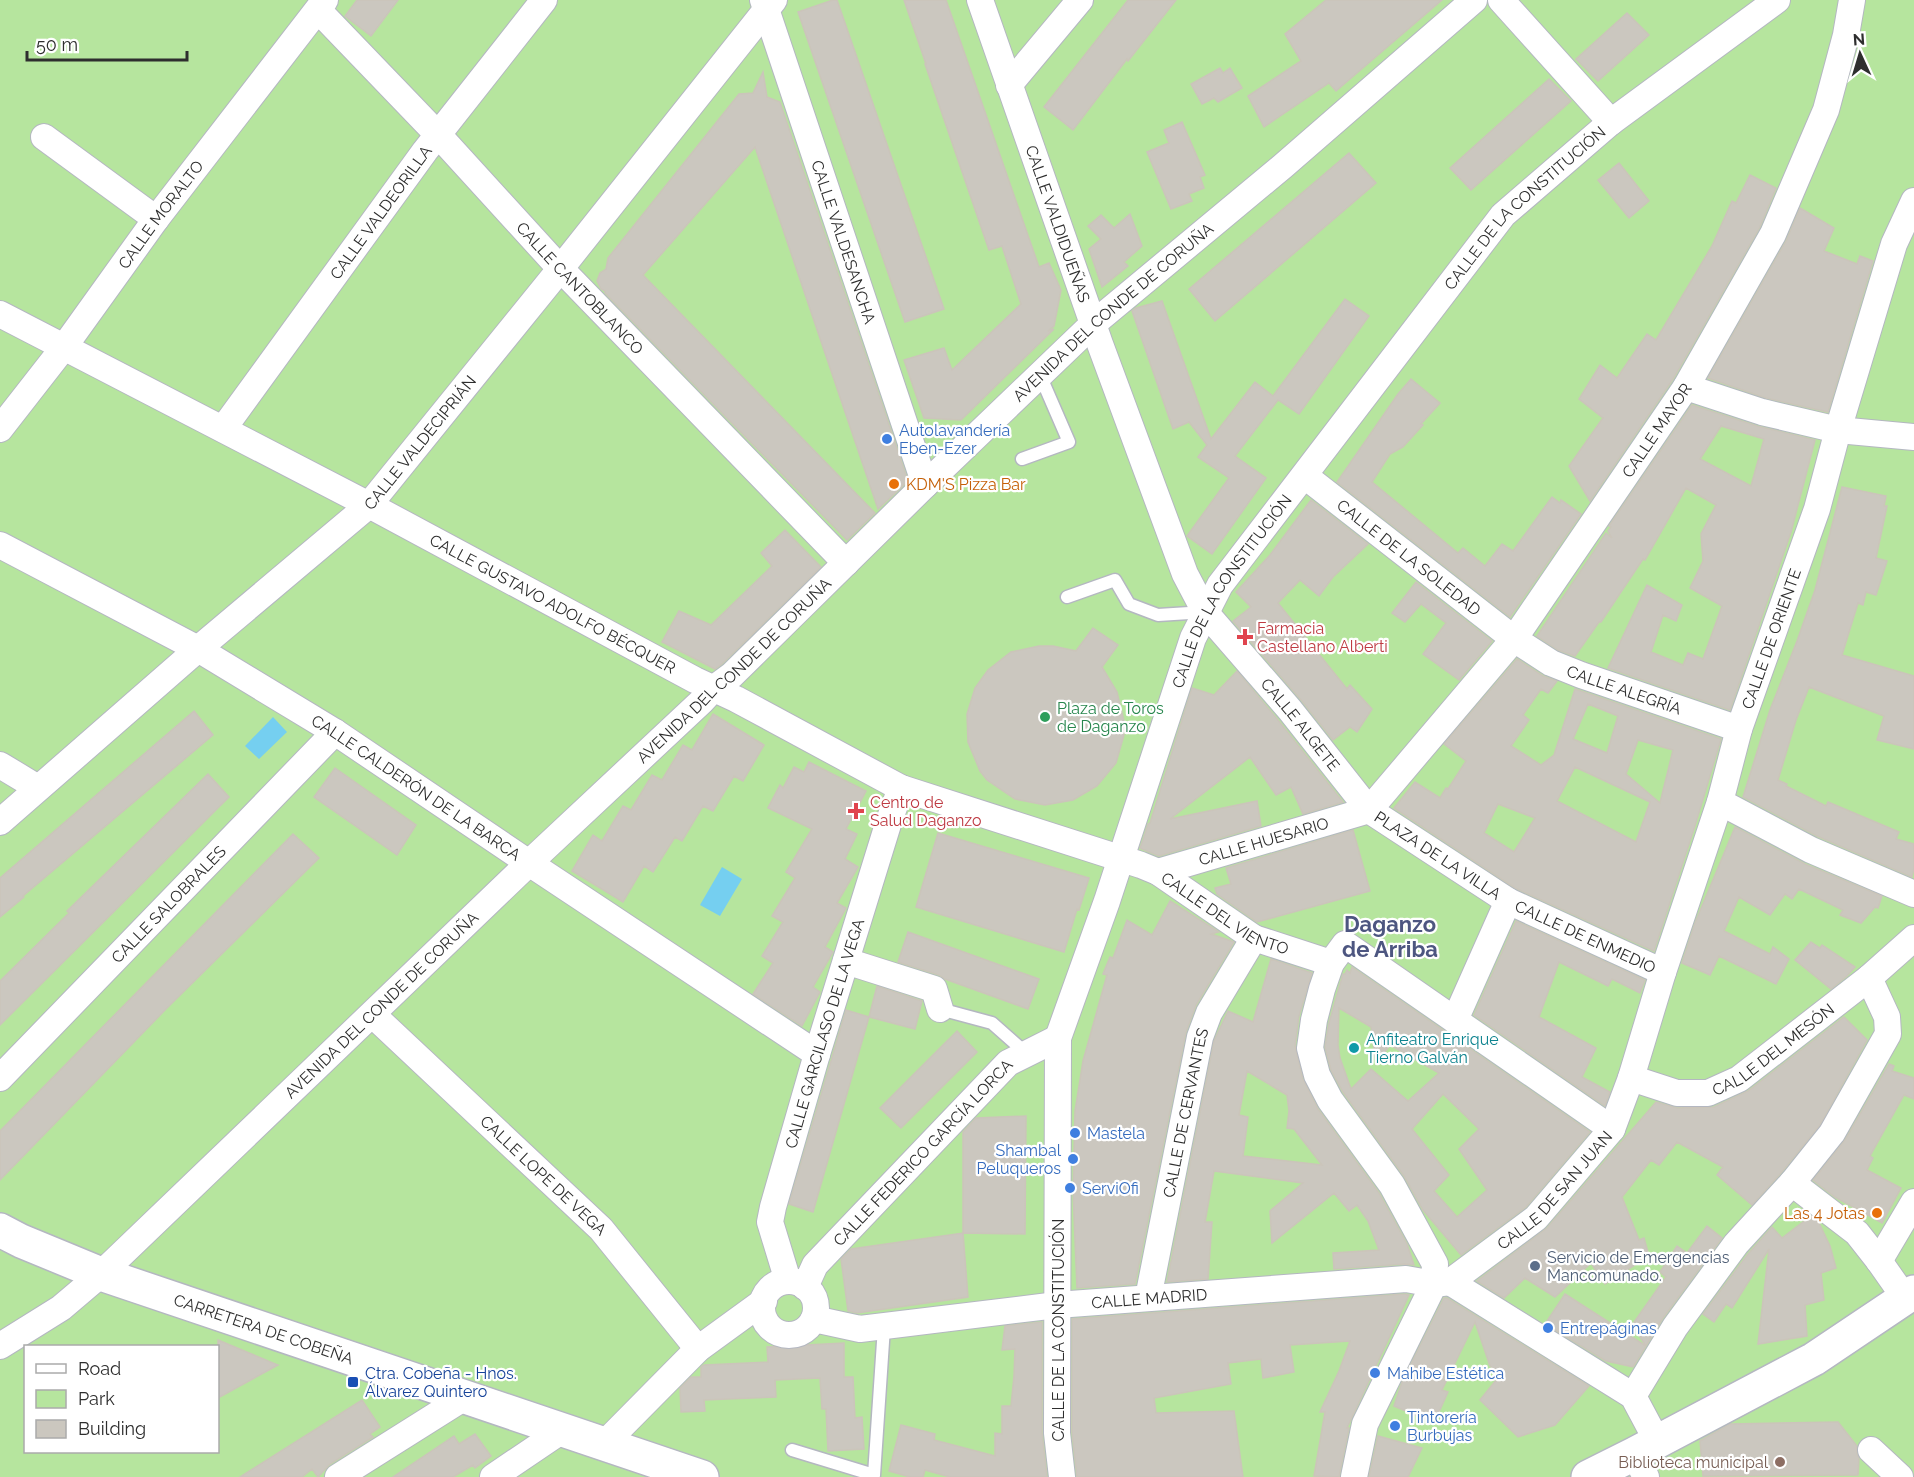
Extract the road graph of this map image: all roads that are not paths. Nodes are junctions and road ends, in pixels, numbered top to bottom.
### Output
1 (544, 0) edge
2 (980, 0) edge
3 (1080, 0) edge
4 (1474, 0) edge
5 (1501, 0) edge
6 (1777, 0) edge
7 (1852, 0) edge
8 (768, 3) edge
9 (321, 5) edge
10 (1009, 85) junction
11 (1611, 122) junction
12 (438, 134) junction
13 (44, 137) dead end
14 (1914, 201) edge
15 (156, 219) junction
16 (561, 268) junction
17 (0, 314) edge
18 (1093, 324) junction
19 (64, 347) junction
20 (1040, 375) junction
21 (1686, 387) junction
22 (0, 429) edge
23 (223, 429) junction
24 (1838, 430) junction
25 (1914, 437) edge
26 (1022, 459) dead end
27 (1305, 476) junction
28 (925, 485) junction
29 (369, 505) junction
30 (0, 545) edge
31 (846, 563) junction
32 (1067, 597) dead end
33 (1205, 612) junction
34 (1514, 639) junction
35 (198, 649) junction
36 (713, 689) junction
37 (1739, 729) junction
38 (335, 732) junction
39 (0, 765) edge
40 (39, 788) junction
41 (901, 788) junction
42 (1720, 802) junction
43 (1369, 810) junction
44 (0, 822) edge
45 (1121, 857) junction
46 (529, 863) junction
47 (1158, 872) junction
48 (1914, 894) edge
49 (1508, 900) junction
50 (1254, 938) junction
51 (1914, 938) edge
52 (846, 961) junction
53 (1331, 963) junction
54 (1663, 972) junction
55 (1869, 978) junction
56 (940, 1009) joint
57 (373, 1015) junction
58 (1455, 1020) junction
59 (1058, 1038) junction
60 (817, 1054) junction
61 (1027, 1054) junction
62 (0, 1078) edge
63 (1631, 1078) junction
64 (1612, 1129) junction
65 (1792, 1183) junction
66 (1914, 1202) edge
67 (0, 1230) edge
68 (1879, 1261) junction
69 (101, 1274) junction
70 (1442, 1283) junction
71 (797, 1284) junction
72 (1909, 1295) edge
73 (1148, 1298) junction
74 (764, 1301) junction
75 (1057, 1305) junction
76 (814, 1319) junction
77 (884, 1327) junction
78 (774, 1330) junction
79 (707, 1343) junction
80 (0, 1346) edge
81 (1633, 1396) junction
82 (465, 1397) junction
83 (564, 1430) junction
84 (605, 1443) junction
85 (792, 1450) dead end
86 (1871, 1450) dead end
87 (1646, 1458) edge
88 (338, 1477) edge
89 (493, 1477) edge
90 (702, 1477) edge
91 (1062, 1477) edge
92 (1354, 1477) edge
93 (1588, 1477) edge
94 (1900, 1477) edge

1 - 12 street, CALLE VALDEORILLA
2 - 10 street, CALLE VALDIDUEÑAS
3 - 10 street
4 - 18 street, AVENIDA DEL CONDE DE CORUÑA
5 - 11 street
6 - 11 street, CALLE DE LA CONSTITUCIÓN
7 - 21 street, CALLE MAYOR
8 - 16 street, CALLE VALDECIPRIÁN
8 - 28 street, CALLE VALDESANCHA
9 - 12 street, CALLE CANTOBLANCO
9 - 15 street, CALLE MORALTO
10 - 18 street, CALLE VALDIDUEÑAS
11 - 27 street, CALLE DE LA CONSTITUCIÓN
12 - 16 street, CALLE CANTOBLANCO
12 - 23 street, CALLE VALDEORILLA
13 - 15 street
14 - 24 street, CALLE DE ORIENTE
15 - 19 street, CALLE MORALTO
16 - 29 street, CALLE VALDECIPRIÁN
16 - 31 street, CALLE CANTOBLANCO
17 - 19 street, CALLE GUSTAVO ADOLFO BÉCQUER
18 - 20 street, AVENIDA DEL CONDE DE CORUÑA
18 - 33 street, CALLE VALDIDUEÑAS
19 - 22 street, CALLE MORALTO
19 - 23 street, CALLE GUSTAVO ADOLFO BÉCQUER
20 - 26 lane
20 - 28 street, AVENIDA DEL CONDE DE CORUÑA
21 - 24 street
21 - 34 street, CALLE MAYOR
23 - 29 street, CALLE GUSTAVO ADOLFO BÉCQUER
24 - 25 street
24 - 37 street, CALLE DE ORIENTE
27 - 33 street, CALLE DE LA CONSTITUCIÓN
27 - 34 street, CALLE DE LA SOLEDAD
28 - 31 street, AVENIDA DEL CONDE DE CORUÑA
29 - 35 street, CALLE VALDECIPRIÁN
29 - 36 street, CALLE GUSTAVO ADOLFO BÉCQUER
30 - 35 street, CALLE CALDERÓN DE LA BARCA
31 - 36 street, AVENIDA DEL CONDE DE CORUÑA
32 - 33 lane
33 - 43 street, CALLE ALGETE
33 - 45 street, CALLE DE LA CONSTITUCIÓN
34 - 37 street, CALLE ALEGRÍA
34 - 43 street, CALLE MAYOR
35 - 38 street, CALLE CALDERÓN DE LA BARCA
35 - 40 street, CALLE VALDECIPRIÁN
36 - 41 street, CALLE GUSTAVO ADOLFO BÉCQUER
36 - 46 street, AVENIDA DEL CONDE DE CORUÑA
37 - 42 street, CALLE DE ORIENTE
38 - 46 street, CALLE CALDERÓN DE LA BARCA
38 - 62 street, CALLE SALOBRALES
39 - 40 street
40 - 44 street, CALLE VALDECIPRIÁN
41 - 45 street, CALLE GUSTAVO ADOLFO BÉCQUER
41 - 52 street, CALLE GARCILASO DE LA VEGA
42 - 48 street
42 - 54 street, CALLE DE ORIENTE
43 - 47 street, CALLE HUESARIO
43 - 49 street, PLAZA DE LA VILLA
45 - 47 street, CALLE DEL VIENTO
45 - 59 street, CALLE DE LA CONSTITUCIÓN
46 - 57 street, AVENIDA DEL CONDE DE CORUÑA
46 - 60 street, CALLE CALDERÓN DE LA BARCA
47 - 50 street, CALLE DEL VIENTO
49 - 54 street, CALLE DE ENMEDIO
49 - 58 street, PLAZA DE LA VILLA
50 - 53 street, CALLE DEL VIENTO
50 - 73 street, CALLE DE CERVANTES
51 - 55 street, CALLE DEL MESÓN
52 - 56 street
52 - 60 street, CALLE GARCILASO DE LA VEGA
53 - 58 street
53 - 70 street
54 - 63 street, CALLE DE ORIENTE
55 - 63 street, CALLE DEL MESÓN
55 - 65 street
56 - 61 lane
57 - 69 street, AVENIDA DEL CONDE DE CORUÑA
57 - 79 street, CALLE LOPE DE VEGA
58 - 64 street
59 - 61 street, CALLE FEDERICO GARCÍA LORCA
59 - 75 street, CALLE DE LA CONSTITUCIÓN
60 - 71 street, CALLE GARCILASO DE LA VEGA
61 - 71 street, CALLE FEDERICO GARCÍA LORCA
63 - 64 street, CALLE DE SAN JUAN
64 - 70 street, CALLE DE SAN JUAN
65 - 68 street
65 - 81 street
66 - 68 street
67 - 69 street, CARRETERA DE COBEÑA
68 - 72 street
69 - 80 street, AVENIDA DEL CONDE DE CORUÑA
69 - 82 street, CARRETERA DE COBEÑA
70 - 73 street, CALLE MADRID
70 - 81 street
70 - 92 street
71 - 74 street
71 - 76 street
72 - 87 street
73 - 75 street, CALLE MADRID
74 - 78 street
74 - 79 street
75 - 77 street, CALLE MADRID
75 - 91 street, CALLE DE LA CONSTITUCIÓN
76 - 77 street, CALLE MADRID
76 - 78 street
77 - 85 lane
78 - 79 street
79 - 84 street
81 - 87 street
82 - 83 street, CARRETERA DE COBEÑA
82 - 88 street
83 - 84 street, CARRETERA DE COBEÑA
83 - 89 street
84 - 90 street, CARRETERA DE COBEÑA
86 - 94 street
87 - 93 street

